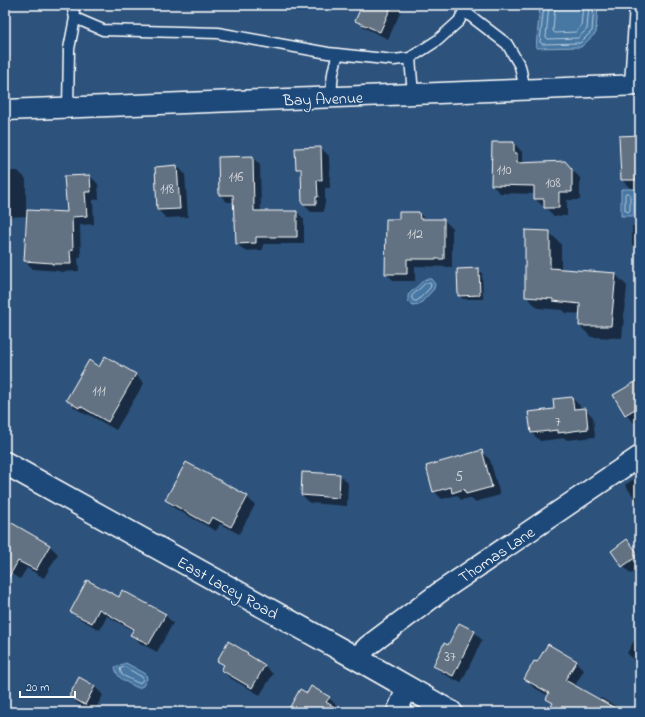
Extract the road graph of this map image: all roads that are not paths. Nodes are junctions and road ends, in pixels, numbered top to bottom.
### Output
1 (72, 5) edge
2 (635, 5) edge
3 (463, 8) edge
4 (75, 18) junction
5 (338, 54) junction
6 (410, 58) junction
7 (635, 85) edge
8 (525, 90) junction
9 (413, 94) junction
10 (332, 97) junction
11 (68, 108) junction
12 (5, 110) edge
13 (640, 456) edge
14 (5, 463) edge
15 (356, 658) junction
16 (407, 688) junction
17 (397, 712) edge
18 (451, 712) edge

1 - 4 lane
2 - 7 lane
3 - 6 lane
3 - 8 lane
4 - 5 lane
4 - 11 lane
5 - 6 lane
5 - 10 lane
6 - 9 lane
7 - 8 street, Bay Avenue
8 - 9 street, Bay Avenue
9 - 10 street, Bay Avenue
10 - 11 street, Bay Avenue
11 - 12 street, Bay Avenue
13 - 15 street, Thomas Lane
14 - 15 street, East Lacey Road
15 - 16 street, East Lacey Road
16 - 17 street
16 - 18 street, East Lacey Road

